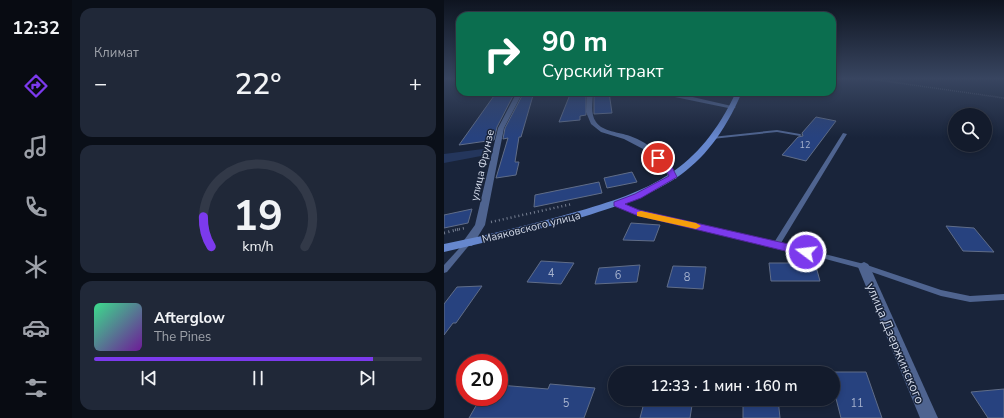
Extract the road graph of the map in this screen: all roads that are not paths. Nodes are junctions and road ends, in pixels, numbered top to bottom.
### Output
1 (517, 99) edge
2 (590, 99) edge
3 (692, 99) edge
4 (736, 99) edge
5 (733, 107) junction
6 (845, 134) dead end
7 (800, 135) dead end
8 (712, 138) junction
9 (673, 177) junction
10 (617, 204) junction
11 (468, 243) junction
12 (777, 244) junction
13 (444, 248) edge
14 (864, 267) junction
15 (444, 270) edge
16 (1004, 297) edge
17 (929, 418) edge

1 - 11 street, улица Фрунзе
2 - 9 street
3 - 5 street
4 - 5 street, Маяковского улица
5 - 8 street, Маяковского улица
6 - 12 lane
7 - 8 lane
8 - 9 street, Маяковского улица
9 - 10 street, Маяковского улица
10 - 11 street, Маяковского улица
10 - 12 lane
11 - 13 street, Маяковского улица
11 - 15 lane
12 - 14 lane
14 - 16 lane
14 - 17 street, улица Дзержинского

